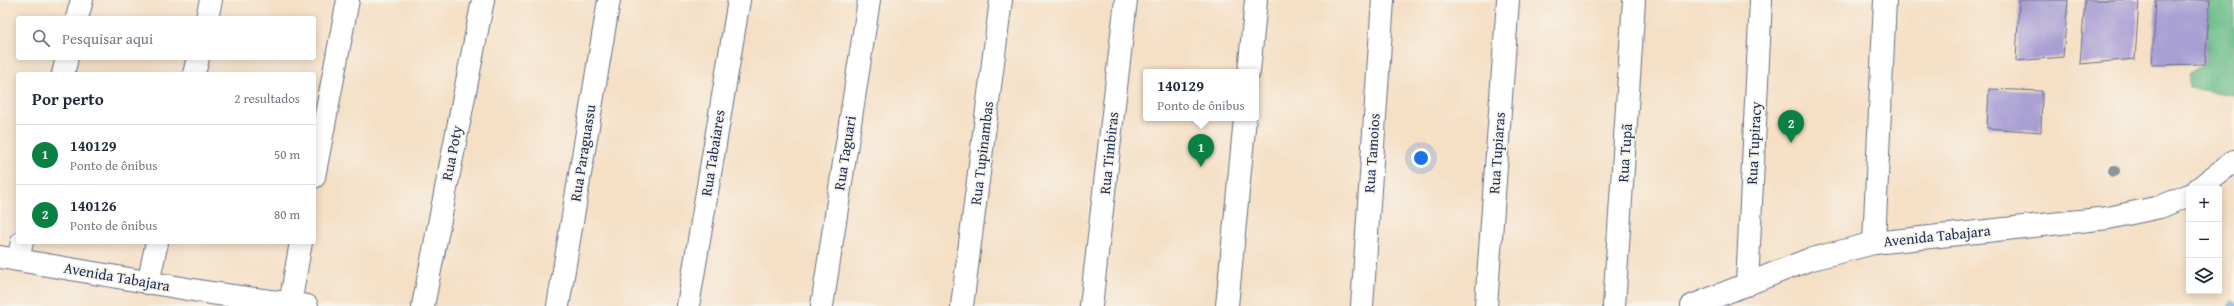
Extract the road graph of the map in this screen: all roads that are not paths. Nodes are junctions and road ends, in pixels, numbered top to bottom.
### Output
1 (82, 0) edge
2 (211, 0) edge
3 (348, 0) edge
4 (483, 0) edge
5 (610, 0) edge
6 (739, 0) edge
7 (869, 0) edge
8 (1001, 0) edge
9 (1126, 0) edge
10 (1256, 0) edge
11 (1383, 0) edge
12 (1508, 0) edge
13 (1634, 0) edge
14 (1761, 0) edge
15 (1885, 0) edge
16 (78, 16) edge
17 (207, 16) edge
18 (66, 60) edge
19 (198, 60) edge
20 (1249, 69) edge
21 (64, 72) edge
22 (194, 72) edge
23 (1245, 121) edge
24 (2234, 161) edge
25 (316, 167) edge
26 (2202, 186) edge
27 (2186, 196) edge
28 (1874, 243) junction
29 (157, 244) edge
30 (302, 244) edge
31 (13, 253) edge
32 (148, 283) junction
33 (1747, 285) junction
34 (298, 305) edge
35 (423, 306) edge
36 (558, 306) edge
37 (688, 306) edge
38 (822, 306) edge
39 (962, 306) edge
40 (1091, 306) edge
41 (1227, 306) edge
42 (1362, 306) edge
43 (1486, 306) edge
44 (1614, 306) edge
45 (1692, 306) edge

1 - 16 street
2 - 17 street
3 - 25 street
4 - 35 street, Rua Poty
5 - 36 street, Rua Paraguassu
6 - 37 street, Rua Tabaiares
7 - 38 street, Rua Taguari
8 - 39 street, Rua Tupinambas
9 - 40 street, Rua Timbiras
10 - 20 street
11 - 42 street, Rua Tamoios
12 - 43 street, Rua Tupiaras
13 - 44 street, Rua Tupã
14 - 33 street, Rua Tupiracy
15 - 28 street
18 - 21 street
19 - 22 street
23 - 41 street
24 - 26 street
27 - 28 street, Avenida Tabajara
28 - 33 street, Avenida Tabajara
29 - 32 street
30 - 34 street
31 - 32 street, Avenida Tabajara
32 - 34 street, Avenida Tabajara
33 - 45 street, Avenida Tabajara

